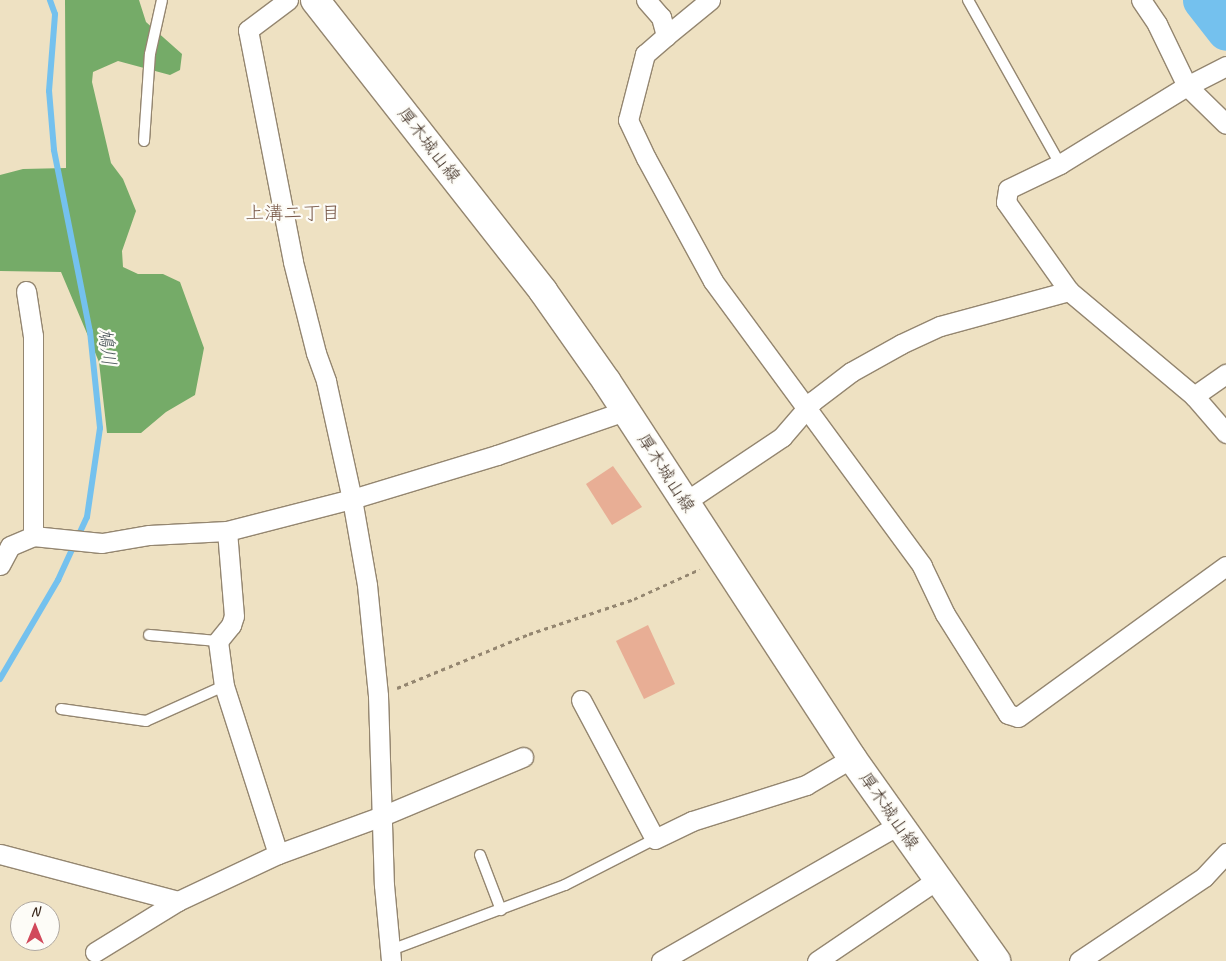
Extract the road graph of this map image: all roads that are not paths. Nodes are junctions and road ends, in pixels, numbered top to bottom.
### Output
1 (162, 0) edge
2 (288, 0) edge
3 (315, 0) edge
4 (646, 0) edge
5 (710, 0) edge
6 (967, 0) edge
7 (1140, 0) edge
8 (666, 36) junction
9 (1226, 66) edge
10 (1187, 86) junction
11 (1226, 124) edge
12 (144, 141) dead end
13 (1060, 164) junction
14 (26, 291) dead end
15 (1069, 291) junction
16 (1226, 374) edge
17 (1194, 396) junction
18 (805, 409) junction
19 (625, 410) junction
20 (1226, 434) edge
21 (352, 499) junction
22 (685, 502) junction
23 (227, 531) junction
24 (41, 537) junction
25 (0, 565) edge
26 (1226, 566) edge
27 (149, 635) dead end
28 (218, 641) junction
29 (224, 686) junction
30 (581, 700) dead end
31 (61, 709) dead end
32 (523, 756) dead end
33 (852, 758) junction
34 (382, 816) junction
35 (898, 825) junction
36 (654, 839) junction
37 (1226, 852) edge
38 (0, 854) edge
39 (278, 854) junction
40 (480, 855) dead end
41 (938, 879) junction
42 (178, 901) junction
43 (501, 910) junction
44 (95, 952) dead end
45 (391, 956) edge
46 (661, 961) edge
47 (818, 961) edge
48 (996, 961) edge
49 (1079, 961) edge

1 - 12 lane
2 - 21 street
3 - 19 main road, 厚木城山線
4 - 8 street
5 - 8 street
6 - 13 lane
7 - 10 street
8 - 18 street
9 - 10 street
10 - 11 street
10 - 13 street
13 - 15 street
14 - 24 street
15 - 17 street
15 - 18 street
16 - 17 street
17 - 20 street
18 - 22 street
18 - 26 street
19 - 21 street
19 - 22 main road, 厚木城山線
21 - 23 street
21 - 34 street
22 - 33 main road, 厚木城山線
23 - 24 street
23 - 28 street
24 - 25 street
27 - 28 lane
28 - 29 street
29 - 31 lane
29 - 39 street
30 - 36 street
32 - 34 street
33 - 35 main road, 厚木城山線
33 - 36 street
34 - 39 street
34 - 45 street
35 - 41 main road, 厚木城山線
35 - 46 street
36 - 43 lane
37 - 49 street
38 - 42 street
39 - 42 street
40 - 43 lane
41 - 47 street
41 - 48 main road, 厚木城山線
42 - 44 street
43 - 45 lane

